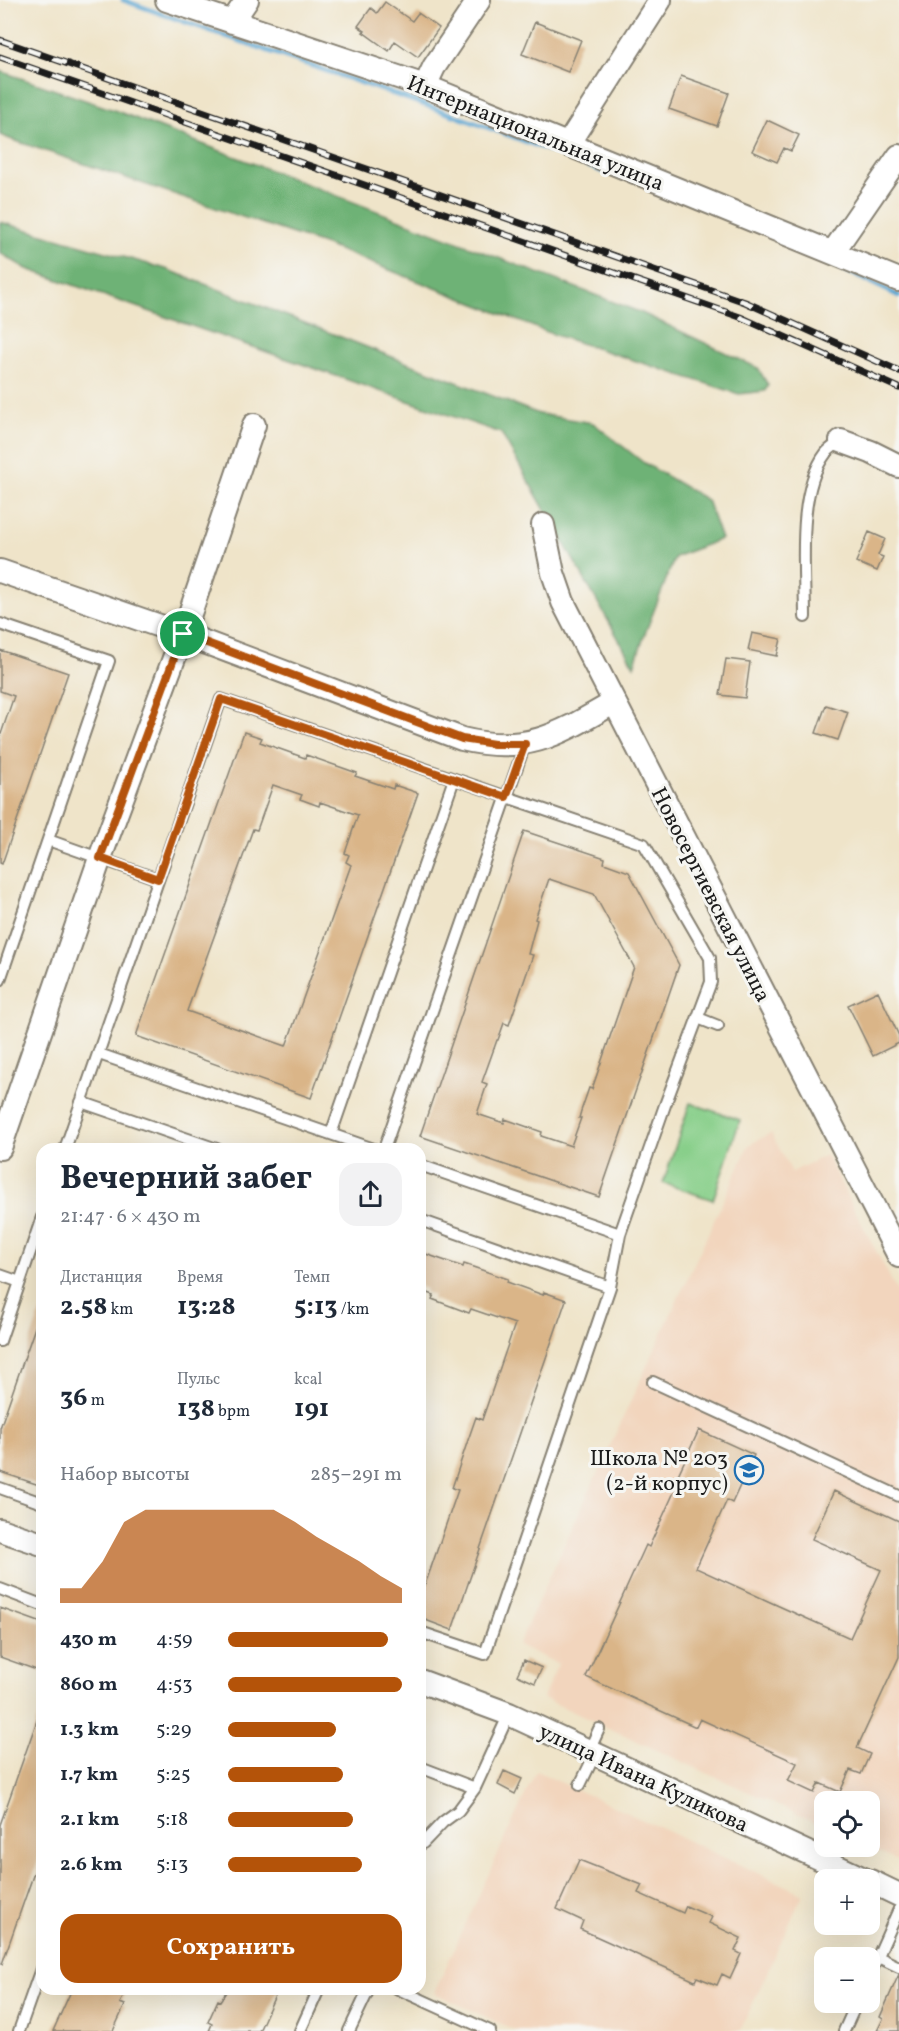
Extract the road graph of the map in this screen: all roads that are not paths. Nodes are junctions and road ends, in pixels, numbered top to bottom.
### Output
1 (167, 0) edge
2 (247, 0) edge
3 (479, 0) edge
4 (660, 0) edge
5 (232, 22) junction
6 (425, 86) junction
7 (568, 144) junction
8 (899, 156) edge
9 (833, 252) junction
10 (899, 280) edge
11 (254, 425) dead end
12 (841, 441) joint
13 (899, 466) edge
14 (543, 525) dead end
15 (0, 571) edge
16 (805, 617) dead end
17 (0, 624) edge
18 (183, 634) junction
19 (613, 703) junction
20 (525, 744) junction
21 (454, 779) junction
22 (506, 797) junction
23 (48, 840) junction
24 (100, 858) junction
25 (158, 879) junction
26 (0, 980) edge
27 (698, 1018) junction
28 (718, 1026) dead end
29 (99, 1054) junction
30 (81, 1102) junction
31 (332, 1134) junction
32 (67, 1143) edge
33 (200, 1143) edge
34 (357, 1143) edge
35 (386, 1143) edge
36 (0, 1148) edge
37 (426, 1167) edge
38 (426, 1222) edge
39 (620, 1234) junction
40 (36, 1235) edge
41 (899, 1256) edge
42 (0, 1275) edge
43 (20, 1282) junction
44 (610, 1287) junction
45 (0, 1341) edge
46 (653, 1382) dead end
47 (0, 1488) edge
48 (899, 1496) edge
49 (36, 1501) edge
50 (0, 1530) edge
51 (36, 1542) edge
52 (0, 1589) edge
53 (36, 1603) edge
54 (426, 1634) edge
55 (426, 1683) edge
56 (509, 1714) junction
57 (599, 1730) dead end
58 (592, 1752) junction
59 (426, 1769) edge
60 (580, 1785) dead end
61 (475, 1788) junction
62 (426, 1840) edge
63 (844, 1869) edge
64 (880, 1886) edge
65 (899, 1895) edge
66 (899, 1909) edge
67 (880, 1952) edge
68 (880, 1958) edge
69 (899, 1967) edge
70 (36, 1983) edge
71 (316, 1995) edge
72 (366, 1995) edge
73 (412, 1995) edge
74 (852, 2013) edge
75 (19, 2031) edge
76 (300, 2031) edge
77 (349, 2031) edge
78 (490, 2031) edge
79 (844, 2031) edge

1 - 5 street, Интернациональная улица
2 - 5 street
3 - 6 street
4 - 7 street
5 - 6 street, Интернациональная улица
6 - 7 street, Интернациональная улица
7 - 9 street, Интернациональная улица
8 - 9 street
9 - 10 street, Интернациональная улица
11 - 18 street
12 - 13 street
12 - 16 lane
14 - 19 street, Новосергиевская улица
15 - 18 street
17 - 23 lane
18 - 20 street
18 - 24 street
19 - 20 street
19 - 41 street, Новосергиевская улица
20 - 22 lane
21 - 22 lane
21 - 25 lane
21 - 31 lane
22 - 27 lane
22 - 35 lane
23 - 24 lane
23 - 26 lane
24 - 25 lane
24 - 36 street
25 - 29 lane
27 - 28 lane
27 - 39 lane
29 - 30 lane
29 - 31 lane
30 - 32 lane
30 - 33 lane
31 - 34 lane
37 - 39 lane
38 - 44 lane
39 - 44 lane
40 - 43 lane
42 - 43 lane
43 - 45 lane
44 - 54 lane
46 - 48 lane
47 - 49 lane
50 - 51 street
52 - 53 lane
55 - 56 street, улица Ивана Куликова
56 - 58 street, улица Ивана Куликова
56 - 61 lane
57 - 58 lane
58 - 60 lane
58 - 63 street, улица Ивана Куликова
59 - 61 lane
61 - 62 lane
64 - 65 street, улица Ивана Куликова
66 - 67 lane
68 - 69 lane
70 - 75 lane
71 - 76 lane
72 - 77 lane
73 - 78 lane
74 - 79 lane

